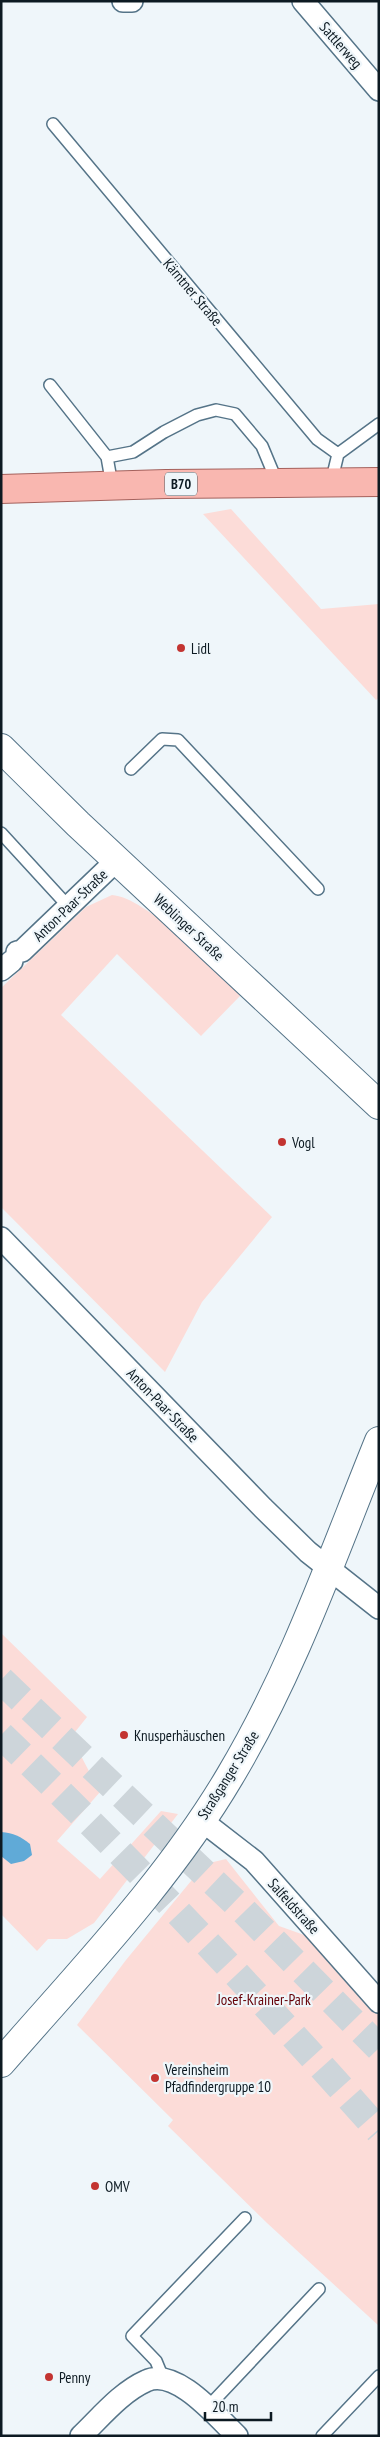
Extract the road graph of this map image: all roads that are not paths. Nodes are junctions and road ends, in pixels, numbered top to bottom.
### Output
1 (123, 1) edge
2 (132, 1) edge
3 (303, 1) edge
4 (379, 90) edge
5 (54, 124) dead end
6 (50, 386) dead end
7 (379, 424) edge
8 (338, 454) junction
9 (107, 457) junction
10 (331, 482) junction
11 (379, 482) edge
12 (278, 483) junction
13 (112, 485) junction
14 (1, 488) edge
15 (1, 748) edge
16 (131, 769) dead end
17 (1, 833) edge
18 (117, 860) junction
19 (318, 888) dead end
20 (68, 906) junction
21 (13, 958) edge
22 (379, 1106) edge
23 (1, 1238) edge
24 (379, 1441) edge
25 (328, 1568) junction
26 (379, 1608) edge
27 (201, 1820) junction
28 (379, 2002) edge
29 (4, 2055) edge
30 (245, 2218) dead end
31 (319, 2289) dead end
32 (379, 2376) edge
33 (163, 2378) junction
34 (207, 2408) junction
35 (81, 2436) edge
36 (237, 2436) edge
37 (322, 2436) edge

1 - 2 street
3 - 4 street, Sattlerweg
5 - 8 lane, Kärntner Straße
6 - 9 lane
7 - 8 lane
8 - 10 lane
9 - 12 lane
9 - 13 lane
10 - 11 main road, B70
10 - 12 main road, B70
12 - 13 main road, B70
13 - 14 main road, B70
15 - 18 street, Weblinger Straße
16 - 19 lane
17 - 20 lane
18 - 20 street, Anton-Paar-Straße
18 - 22 street, Weblinger Straße
20 - 21 street, Anton-Paar-Straße
23 - 25 street, Anton-Paar-Straße
24 - 25 street, Straßganger Straße
25 - 26 street, Anton-Paar-Straße
25 - 27 street, Straßganger Straße
27 - 28 street, Salfeldstraße
27 - 29 street, Straßganger Straße
30 - 33 lane
31 - 34 lane
32 - 37 lane
33 - 34 street
33 - 35 street
34 - 36 street

